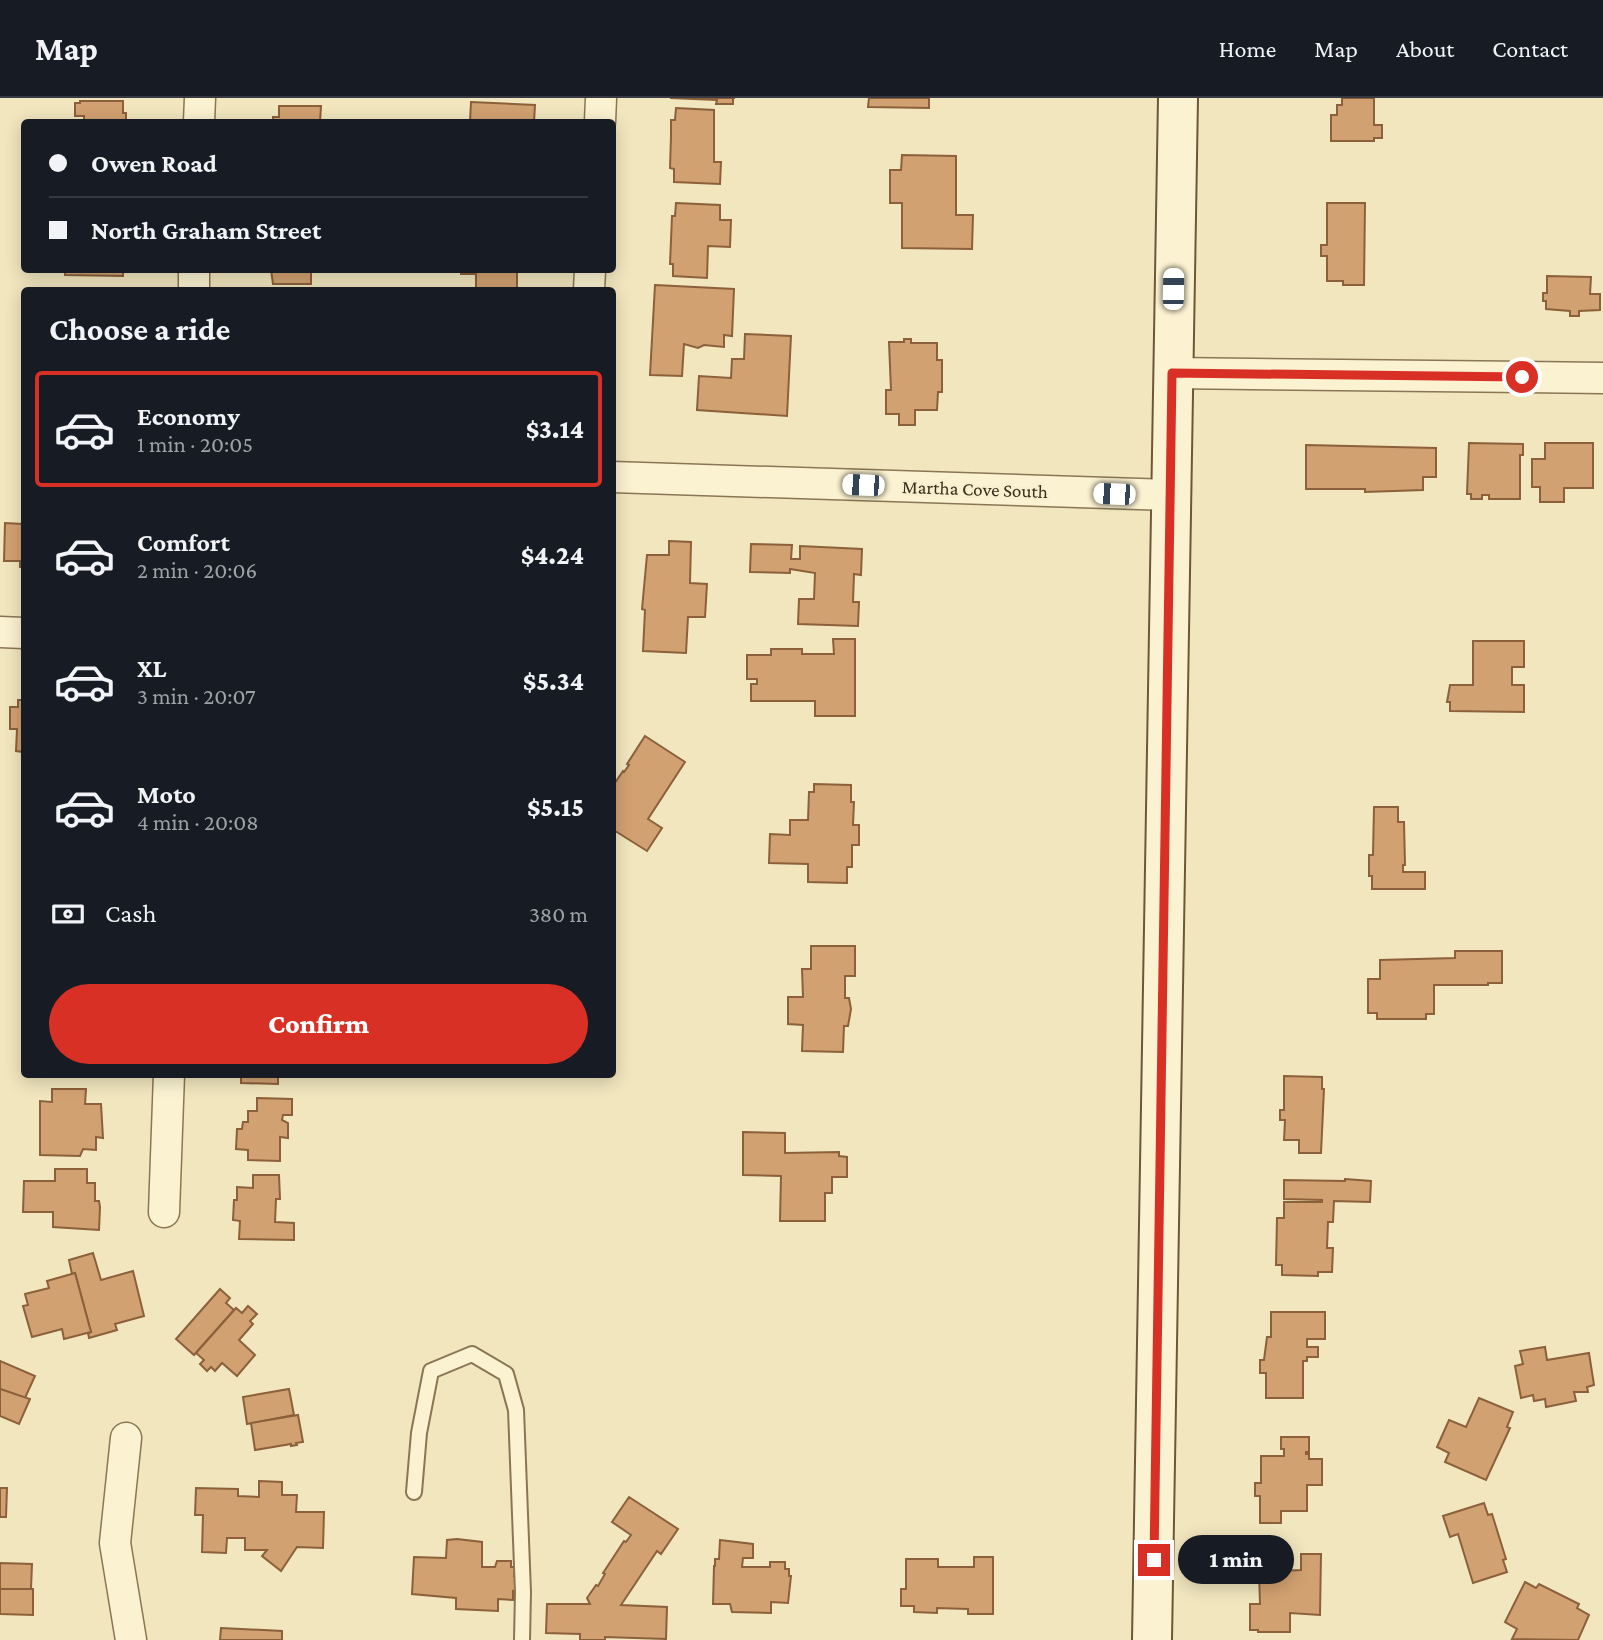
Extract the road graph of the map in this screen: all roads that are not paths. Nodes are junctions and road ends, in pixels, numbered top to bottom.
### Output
1 (200, 98) edge
2 (601, 98) edge
3 (1178, 98) edge
4 (199, 119) edge
5 (600, 119) edge
6 (1172, 373) junction
7 (1603, 378) edge
8 (616, 477) edge
9 (1170, 495) junction
10 (0, 632) edge
11 (21, 633) edge
12 (169, 1078) edge
13 (164, 1212) dead end
14 (126, 1438) dead end
15 (414, 1492) dead end
16 (131, 1640) edge
17 (522, 1640) edge
18 (1152, 1640) edge

1 - 4 street
2 - 5 street
3 - 6 main road
6 - 7 street
6 - 9 main road
8 - 9 street, Martha Cove South
9 - 18 main road
10 - 11 street
12 - 13 street
14 - 16 street
15 - 17 lane

